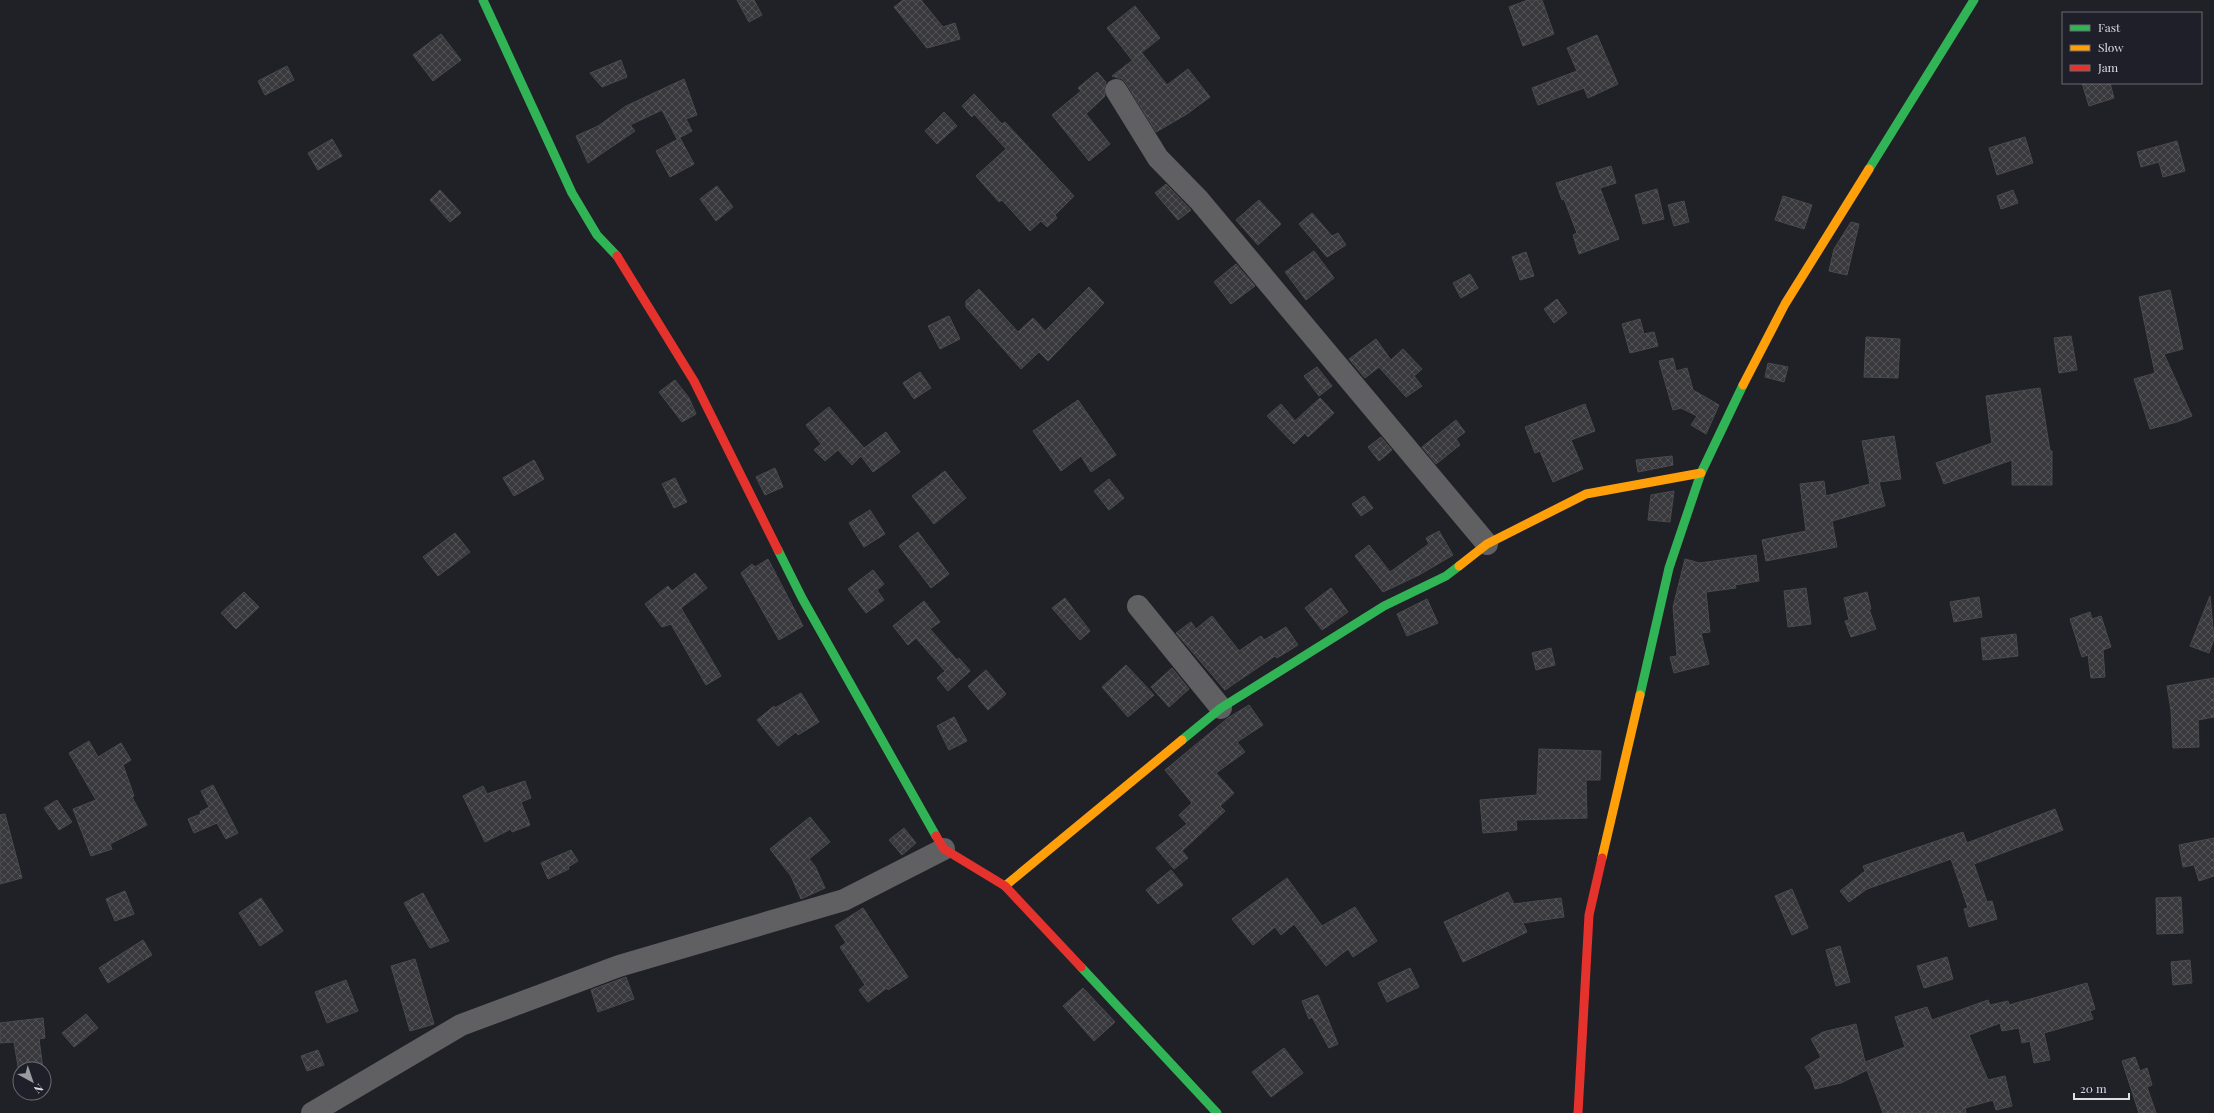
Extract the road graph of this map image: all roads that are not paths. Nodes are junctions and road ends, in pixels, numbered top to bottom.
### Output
1 (483, 0) edge
2 (1974, 0) edge
3 (1116, 90) dead end
4 (1701, 473) junction
5 (1487, 544) junction
6 (1138, 606) dead end
7 (1221, 708) junction
8 (944, 849) junction
9 (1005, 886) junction
10 (312, 1113) edge
11 (1217, 1113) edge
12 (1578, 1113) edge

1 - 8 street
2 - 4 street
3 - 5 street
4 - 5 street
4 - 12 street
5 - 7 street
6 - 7 street
7 - 9 street
8 - 9 street
8 - 10 street
9 - 11 street

